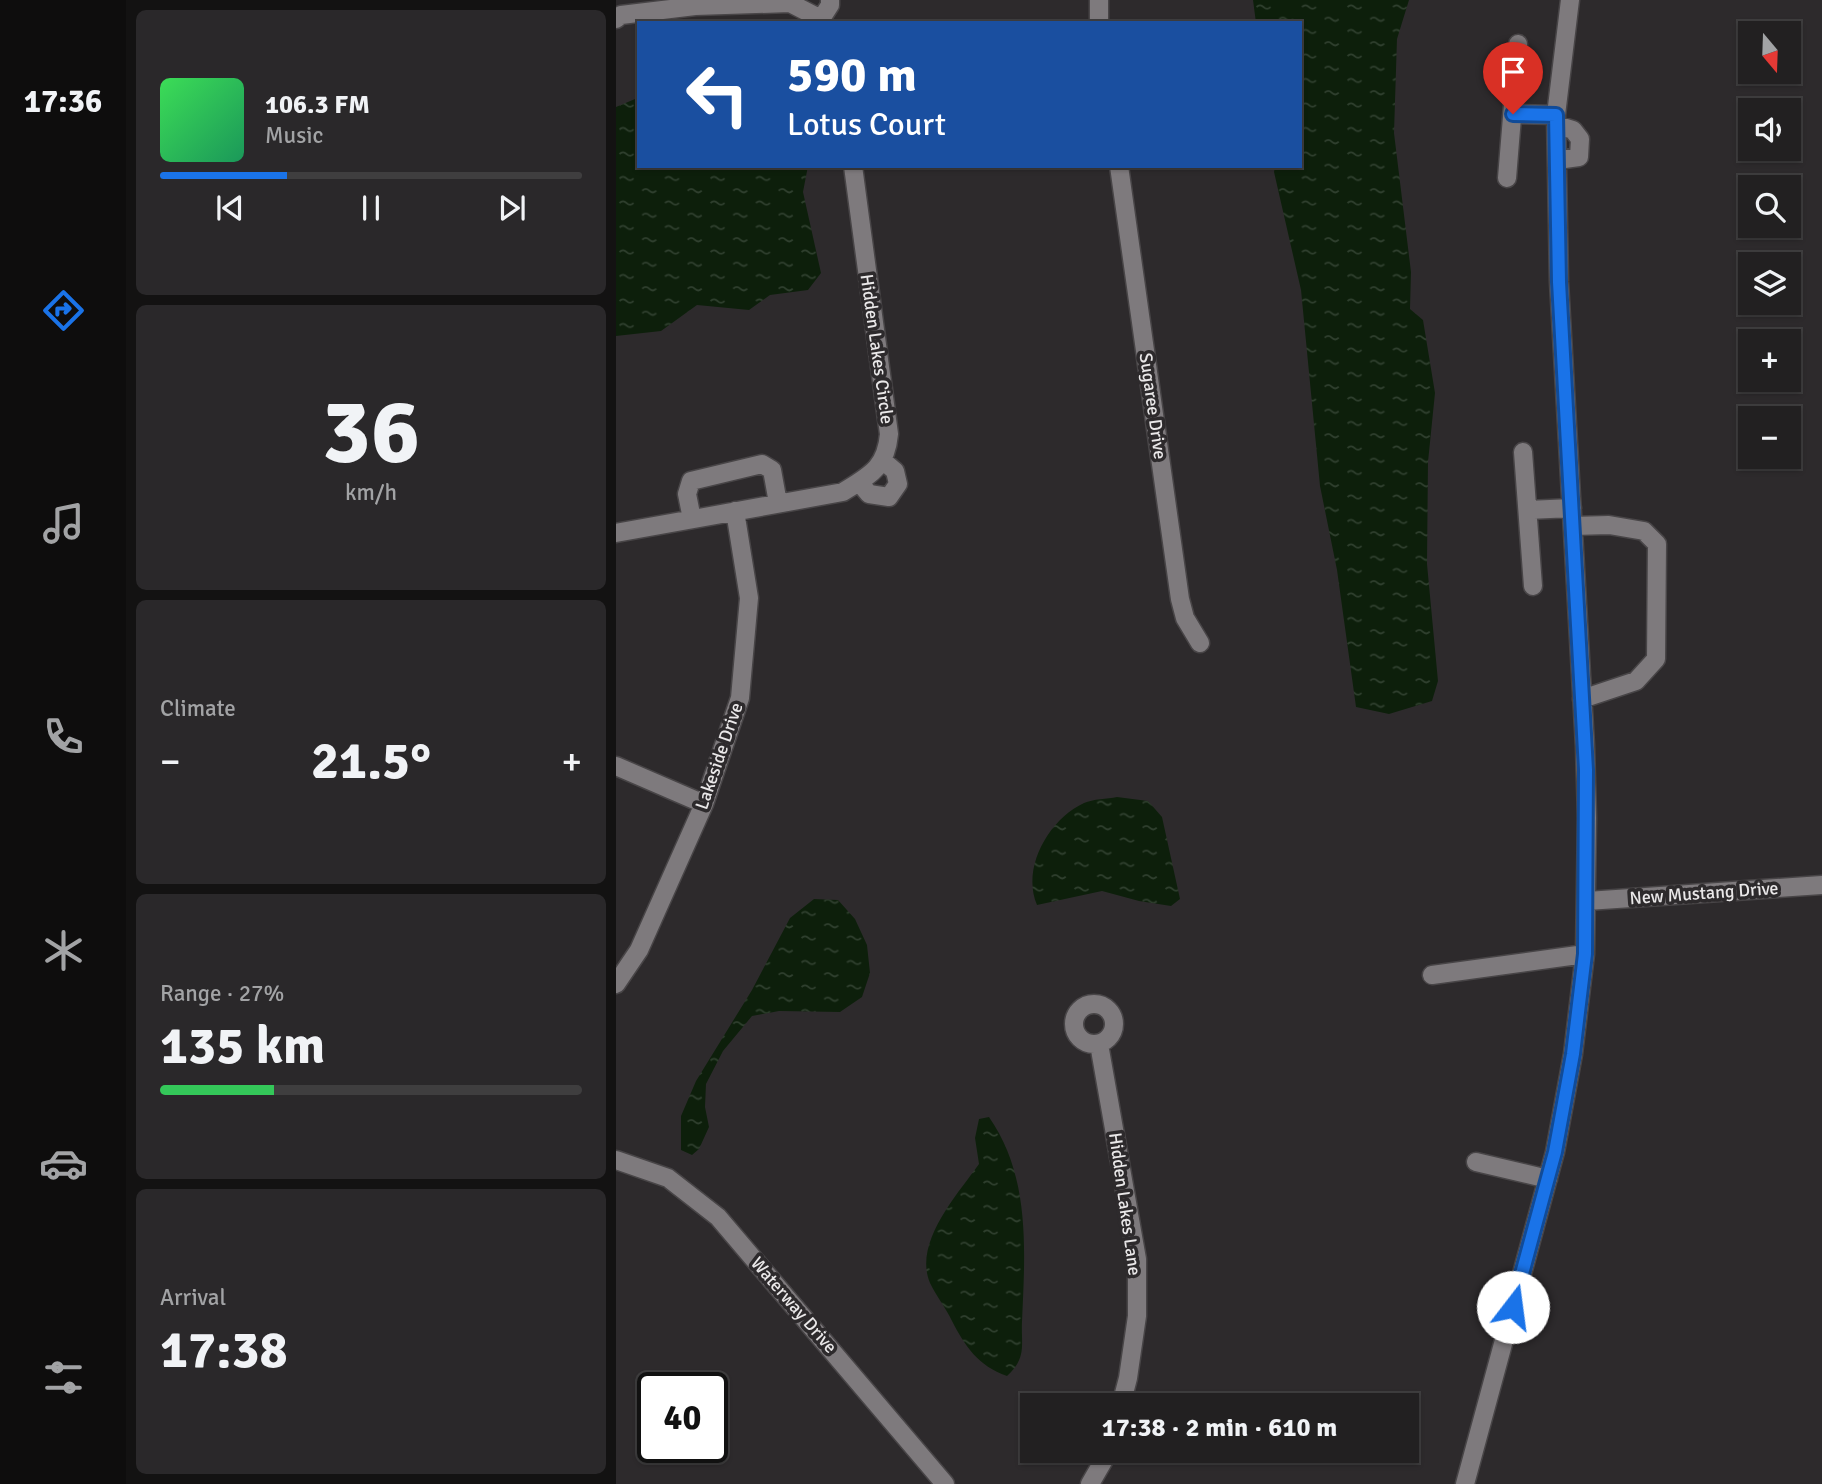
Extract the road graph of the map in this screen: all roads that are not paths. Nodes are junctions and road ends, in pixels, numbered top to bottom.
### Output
1 (830, 0) edge
2 (1099, 0) edge
3 (1570, 0) edge
4 (791, 2) edge
5 (695, 3) edge
6 (616, 19) edge
7 (823, 21) edge
8 (1099, 21) edge
9 (1518, 44) dead end
10 (1513, 114) junction
11 (1557, 120) junction
12 (853, 168) edge
13 (1119, 168) edge
14 (1507, 178) dead end
15 (1524, 452) dead end
16 (882, 460) junction
17 (859, 482) junction
18 (778, 503) junction
19 (1573, 508) junction
20 (1528, 510) junction
21 (734, 511) junction
22 (692, 519) junction
23 (1573, 526) junction
24 (616, 533) edge
25 (1533, 586) dead end
26 (1200, 642) dead end
27 (1582, 699) junction
28 (616, 766) edge
29 (704, 804) junction
30 (1822, 885) edge
31 (1587, 901) junction
32 (1585, 954) junction
33 (1432, 975) dead end
34 (616, 984) edge
35 (1100, 1044) dead end
36 (616, 1160) edge
37 (1476, 1162) dead end
38 (1548, 1179) junction
39 (1124, 1393) edge
40 (1102, 1463) edge
41 (945, 1484) edge
42 (1090, 1484) edge
43 (1465, 1484) edge

1 - 7 street
2 - 8 street
3 - 11 street
4 - 5 street
4 - 7 street
5 - 6 street
9 - 10 street
10 - 11 street
10 - 14 street
11 - 19 street
12 - 16 street, Hidden Lakes Circle
13 - 26 street, Sugaree Drive
15 - 20 street
16 - 17 street
16 - 17 street
17 - 18 street
18 - 21 street
18 - 22 street
19 - 20 street
19 - 23 street
20 - 25 street
21 - 22 street
21 - 29 street, Lakeside Drive
22 - 24 street
23 - 27 street
23 - 27 street
27 - 31 street
28 - 29 street
29 - 34 street, Lakeside Drive
30 - 31 street, New Mustang Drive
31 - 32 street
32 - 33 street
32 - 38 street
35 - 39 street, Hidden Lakes Lane
36 - 41 street, Waterway Drive
37 - 38 street
38 - 43 street
40 - 42 street

